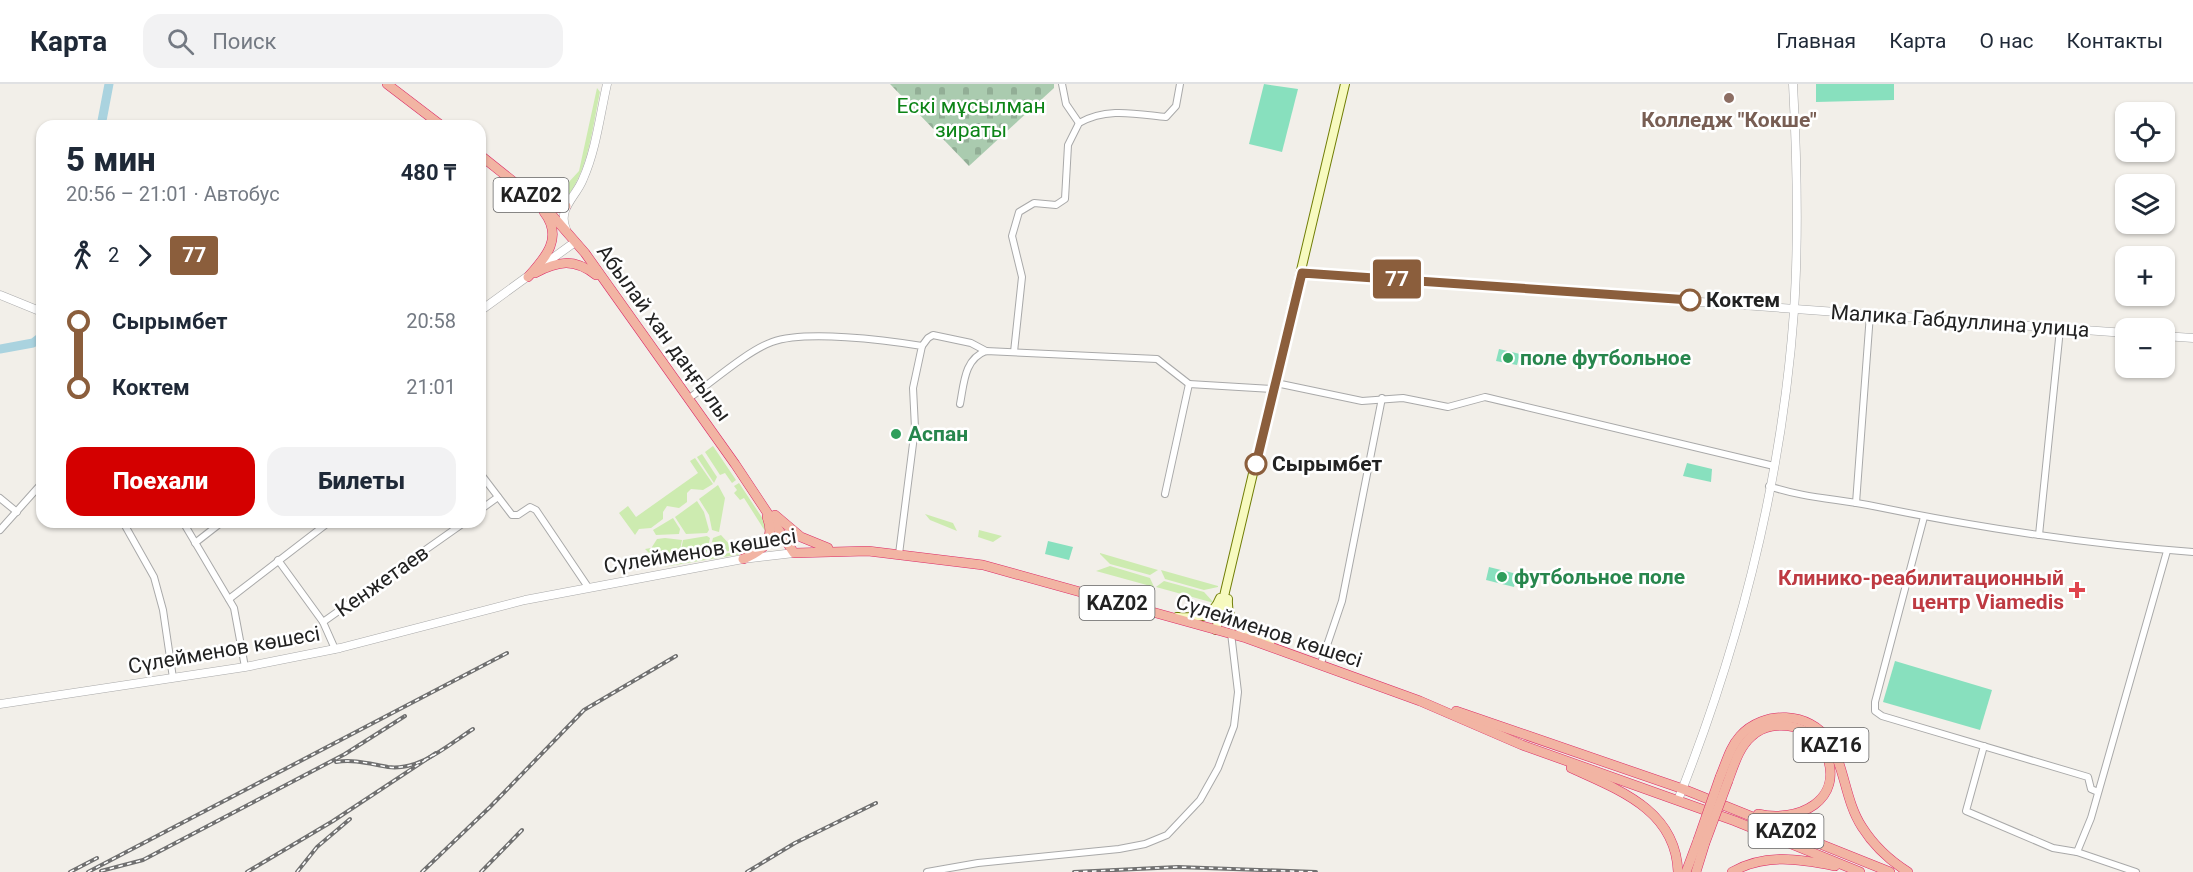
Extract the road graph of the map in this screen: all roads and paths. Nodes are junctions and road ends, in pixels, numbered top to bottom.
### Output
1 (387, 84) edge
2 (607, 84) edge
3 (1062, 84) edge
4 (1180, 84) edge
5 (1345, 84) edge
6 (1793, 84) edge
7 (434, 120) edge
8 (1079, 123) junction
9 (486, 160) edge
10 (529, 194) junction
11 (566, 206) junction
12 (567, 231) junction
13 (572, 244) junction
14 (1302, 273) junction
15 (528, 277) junction
16 (609, 288) junction
17 (0, 295) edge
18 (486, 307) edge
19 (1794, 309) junction
20 (36, 310) edge
21 (1870, 314) junction
22 (2060, 328) junction
23 (2115, 332) edge
24 (2175, 337) edge
25 (2193, 338) edge
26 (922, 346) junction
27 (986, 351) junction
28 (1014, 352) junction
29 (1189, 384) junction
30 (1275, 386) junction
31 (1382, 398) junction
32 (688, 399) junction
33 (960, 404) dead end
34 (1774, 466) junction
35 (486, 481) edge
36 (1770, 486) junction
37 (36, 490) edge
38 (1165, 494) dead end
39 (757, 496) junction
40 (498, 497) junction
41 (0, 498) edge
42 (1856, 503) junction
43 (486, 506) edge
44 (16, 512) junction
45 (1924, 517) junction
46 (126, 528) edge
47 (186, 528) edge
48 (214, 528) edge
49 (321, 528) edge
50 (456, 528) edge
51 (0, 530) edge
52 (2038, 535) junction
53 (195, 543) junction
54 (857, 551) junction
55 (2167, 551) junction
56 (2193, 552) edge
57 (794, 553) junction
58 (899, 554) junction
59 (743, 559) junction
60 (278, 560) junction
61 (1230, 572) junction
62 (588, 587) junction
63 (229, 599) junction
64 (1164, 616) junction
65 (323, 622) junction
66 (1216, 630) junction
67 (1231, 633) junction
68 (335, 649) junction
69 (1282, 650) junction
70 (1321, 663) junction
71 (245, 667) junction
72 (173, 678) junction
73 (0, 704) edge
74 (1452, 712) junction
75 (1522, 745) junction
76 (1984, 746) junction
77 (1724, 779) junction
78 (1683, 789) junction
79 (2098, 792) junction
80 (1678, 800) junction
81 (1729, 807) junction
82 (1702, 841) junction
83 (2077, 852) junction
84 (927, 872) edge
85 (1678, 872) edge
86 (1686, 872) edge
87 (1696, 872) edge
88 (1732, 872) edge
89 (1860, 872) edge
90 (1890, 872) edge
91 (1908, 872) edge
92 (2136, 872) edge

1 - 7 highway
2 - 11 street
3 - 8 street
4 - 8 street
5 - 14 main road
6 - 19 street
8 - 28 street
9 - 10 highway, Абылай хан даңғылы / KАZ02
10 - 11 highway
10 - 12 highway, Абылай хан даңғылы / KАZ02
10 - 15 highway
11 - 12 street
12 - 13 highway, Абылай хан даңғылы / KАZ02
13 - 15 street
13 - 16 highway, Абылай хан даңғылы / KАZ02
14 - 19 street, Малика Габдуллина улица
14 - 30 main road
15 - 16 highway
15 - 18 street
16 - 32 highway, Абылай хан даңғылы / KАZ02
17 - 20 street
19 - 21 street, Малика Габдуллина улица
19 - 34 street
21 - 22 street, Малика Габдуллина улица
21 - 42 street
22 - 23 street, Малика Габдуллина улица
22 - 52 street
24 - 25 street
26 - 27 street
26 - 32 street
26 - 58 street
27 - 28 street
27 - 33 street
28 - 29 street
29 - 30 street
29 - 38 street
30 - 31 street
30 - 61 main road
31 - 34 street
31 - 70 street
32 - 39 highway, Абылай хан даңғылы / KАZ02
34 - 36 street
35 - 40 street
36 - 42 street
36 - 78 street
37 - 44 street
39 - 54 highway, KАZ02
39 - 57 highway, Абылай хан даңғылы / KАZ02
39 - 59 highway
40 - 43 street
40 - 62 street
41 - 44 street
42 - 45 street
44 - 51 street
45 - 52 street
45 - 76 street
46 - 72 street
47 - 53 street
48 - 53 street
49 - 60 street
50 - 65 street, Кенжетаев
52 - 55 street
53 - 63 street
54 - 57 highway, Сүлейменов көшесі / KАZ02
54 - 58 highway, Сүлейменов көшесі / KАZ02
55 - 56 street
55 - 79 street
57 - 59 street, Сүлейменов көшесі
58 - 64 highway, Сүлейменов көшесі / KАZ02
59 - 62 street, Сүлейменов көшесі
60 - 63 street
60 - 65 street
61 - 64 main road
61 - 66 main road
61 - 69 main road
62 - 68 street, Сүлейменов көшесі
63 - 71 street
64 - 66 highway, Сүлейменов көшесі / KАZ02
65 - 68 street, Кенжетаев
66 - 67 highway, Сүлейменов көшесі / KАZ02
67 - 69 highway, Сүлейменов көшесі / KАZ02
67 - 84 street
68 - 71 street, Сүлейменов көшесі
69 - 70 highway, Сүлейменов көшесі / KАZ02
70 - 74 highway, Сүлейменов көшесі / KАZ02
71 - 72 street, Сүлейменов көшесі
72 - 73 street, Сүлейменов көшесі
74 - 75 highway, KАZ02
74 - 78 highway, KАZ02
75 - 80 highway, KАZ02
75 - 85 highway
76 - 79 street
76 - 83 street
77 - 81 highway, KAZ16
77 - 82 highway, KAZ16, bridge
77 - 91 highway, KAZ16
78 - 80 street
78 - 81 highway, KАZ02
79 - 83 street
80 - 89 highway, KАZ02
81 - 90 highway, KАZ02
82 - 86 highway, KAZ16
82 - 87 highway, KAZ16
83 - 92 street
88 - 89 highway

